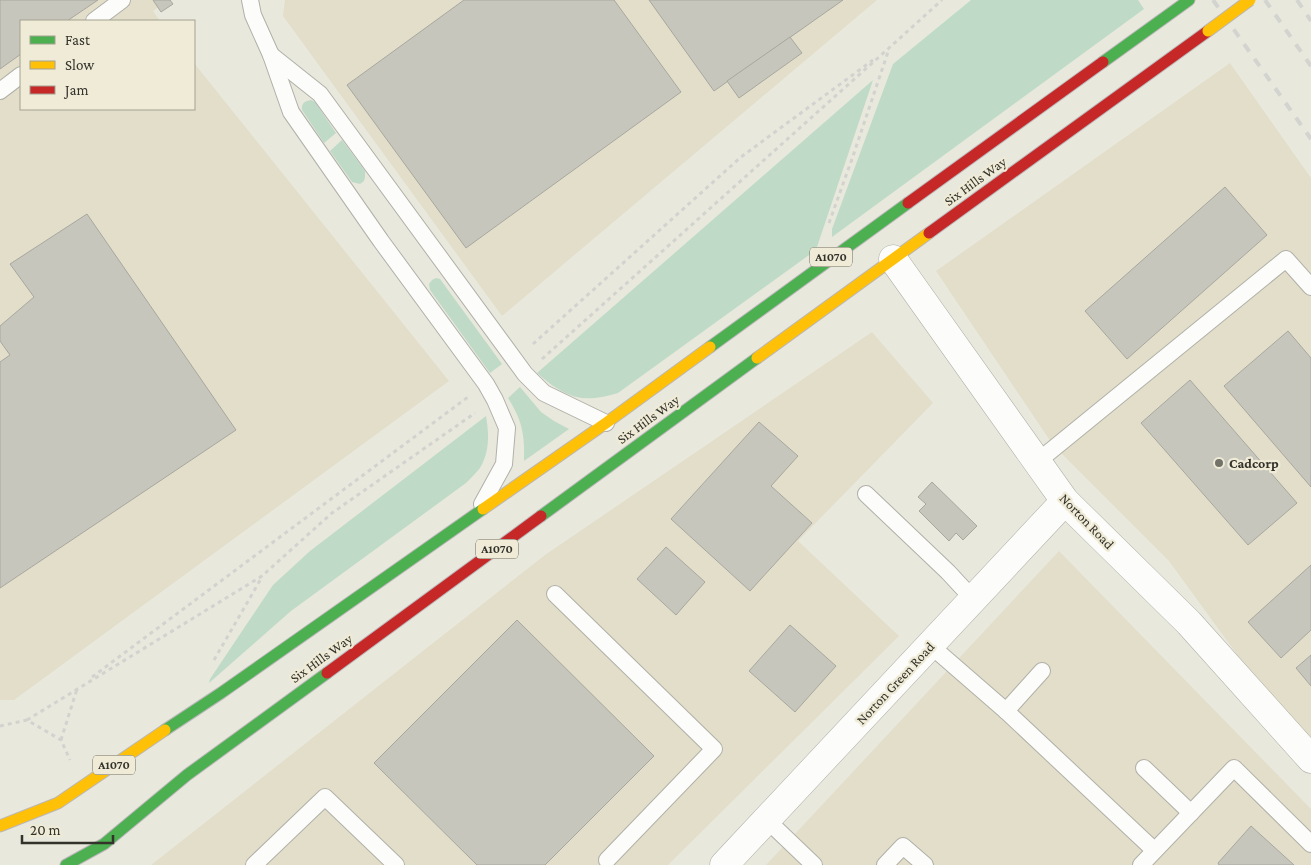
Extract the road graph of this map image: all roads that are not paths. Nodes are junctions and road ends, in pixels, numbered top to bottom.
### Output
1 (122, 0) edge
2 (250, 0) edge
3 (1250, 0) edge
4 (1188, 1) edge
5 (95, 20) edge
6 (271, 55) junction
7 (20, 76) edge
8 (0, 91) edge
9 (893, 259) junction
10 (1311, 287) edge
11 (606, 423) junction
12 (1037, 462) junction
13 (866, 494) dead end
14 (1065, 500) junction
15 (477, 514) junction
16 (555, 594) dead end
17 (973, 599) junction
18 (930, 645) junction
19 (1042, 671) dead end
20 (1006, 711) junction
21 (1311, 758) edge
22 (1144, 768) dead end
23 (1191, 814) junction
24 (767, 820) junction
25 (0, 826) edge
26 (104, 844) junction
27 (1311, 844) edge
28 (1154, 850) junction
29 (100, 858) dead end
30 (607, 863) edge
31 (66, 865) edge
32 (254, 865) edge
33 (396, 865) edge
34 (724, 865) edge
35 (814, 865) edge
36 (885, 865) edge
37 (925, 865) edge
38 (1141, 865) edge

1 - 5 lane
2 - 6 lane
3 - 9 main road, Six Hills Way / A1070, bridge
4 - 11 main road, Six Hills Way / A1070
6 - 11 lane
6 - 15 lane
7 - 8 lane
9 - 12 street, Norton Road
9 - 26 main road, Six Hills Way / A1070
10 - 12 lane
11 - 15 main road, Six Hills Way / A1070
12 - 14 street, Norton Road
13 - 17 lane
14 - 17 street, Norton Green Road
14 - 21 street, Norton Road
15 - 25 main road, Six Hills Way / A1070
16 - 30 lane
17 - 18 street, Norton Green Road
18 - 20 lane
18 - 24 street, Norton Green Road
19 - 20 lane
20 - 28 lane
22 - 23 lane
23 - 27 lane
23 - 28 lane
24 - 34 street, Norton Green Road
24 - 35 lane
26 - 29 main road
26 - 31 main road, Six Hills Way / A1070
28 - 38 lane
32 - 33 lane
36 - 37 lane

